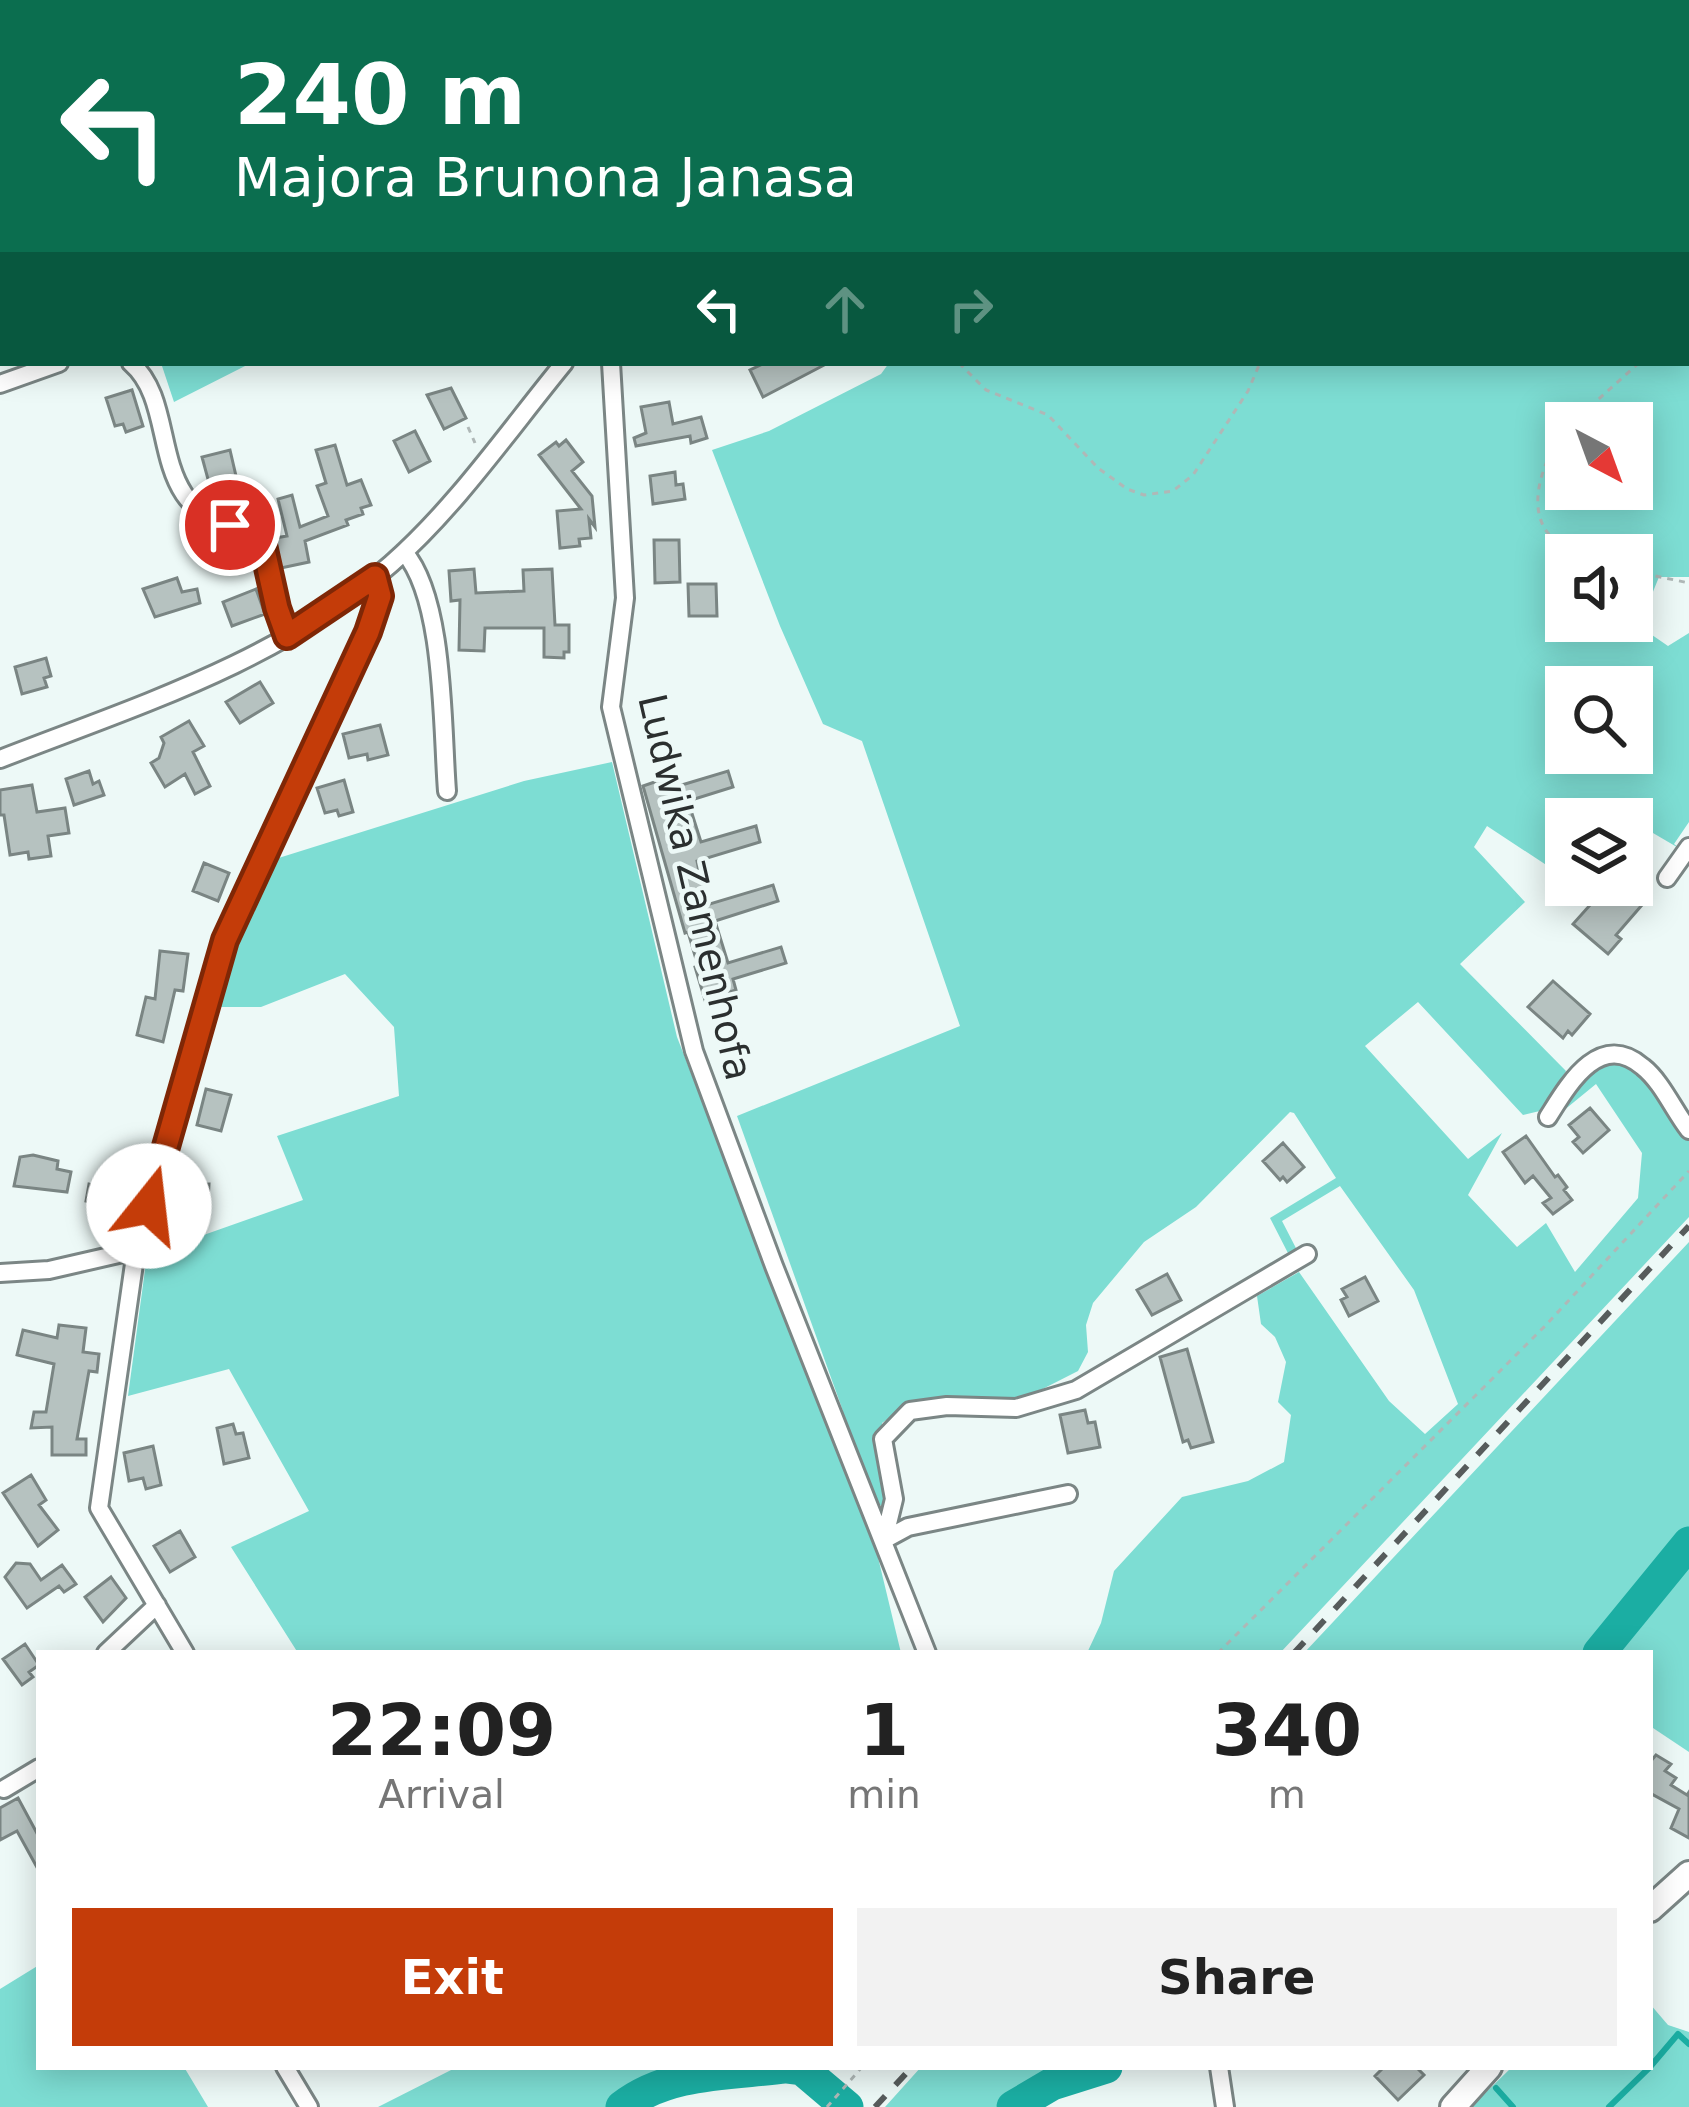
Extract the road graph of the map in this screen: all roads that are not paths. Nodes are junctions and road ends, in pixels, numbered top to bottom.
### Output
1 (51, 366) edge
2 (134, 366) edge
3 (561, 366) edge
4 (611, 366) edge
5 (0, 384) edge
6 (404, 552) junction
7 (375, 577) junction
8 (287, 636) junction
9 (0, 759) edge
10 (447, 791) dead end
11 (1689, 847) edge
12 (1667, 878) dead end
13 (1548, 1118) dead end
14 (1689, 1130) edge
15 (136, 1250) junction
16 (1307, 1254) dead end
17 (0, 1273) edge
18 (1068, 1493) dead end
19 (884, 1540) junction
20 (157, 1605) junction
21 (109, 1650) edge
22 (183, 1650) edge
23 (926, 1650) edge
24 (36, 1770) edge
25 (4, 1789) dead end
26 (1689, 1874) edge
27 (1653, 1906) edge
28 (287, 2070) edge
29 (1219, 2070) edge
30 (1486, 2070) edge
31 (309, 2107) edge
32 (1225, 2107) edge
33 (1453, 2107) edge

1 - 5 street
2 - 8 street
3 - 6 street
4 - 19 street, Ludwika Zamenhofa
6 - 7 street
6 - 10 street
7 - 8 street
7 - 15 street
8 - 9 street
11 - 12 street
13 - 14 street
15 - 17 street
15 - 20 street
16 - 19 street, Ludwika Zamenhofa
18 - 19 street
19 - 23 street, Ludwika Zamenhofa
20 - 21 street
20 - 22 street
24 - 25 street
26 - 27 street
28 - 31 street
29 - 32 street
30 - 33 street

